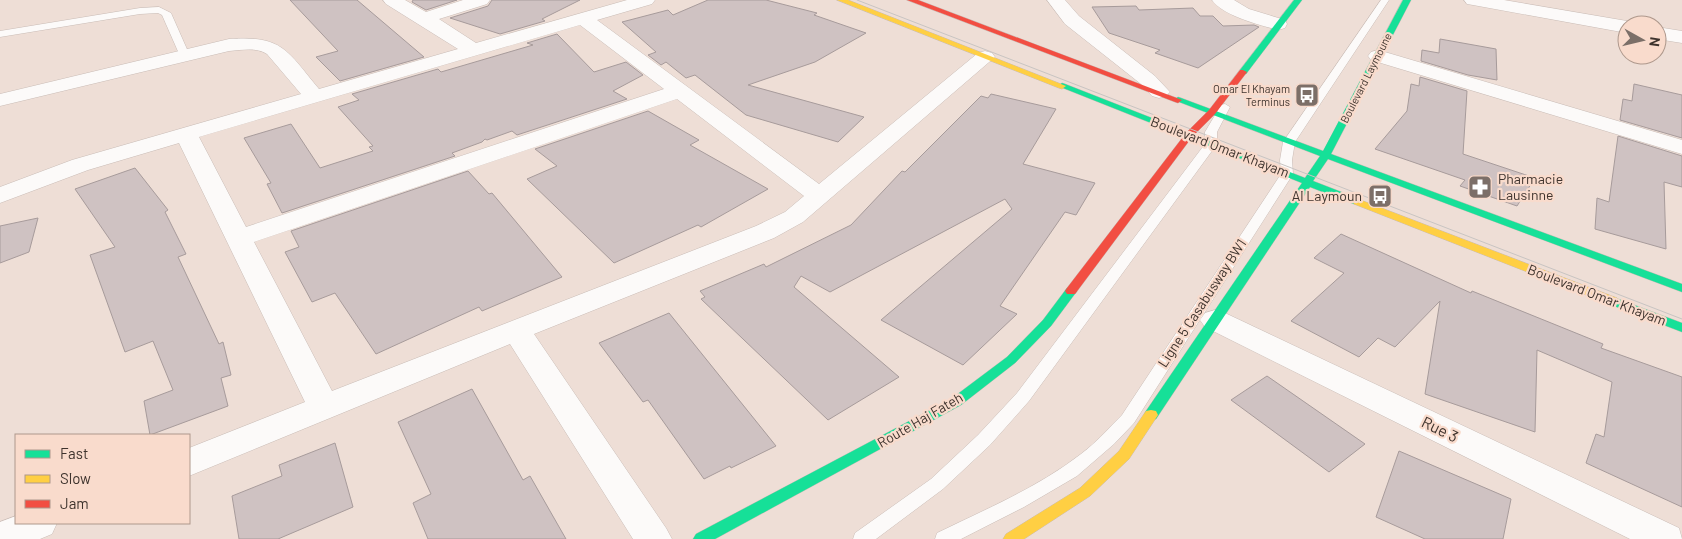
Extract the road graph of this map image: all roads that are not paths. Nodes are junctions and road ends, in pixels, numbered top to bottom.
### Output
1 (392, 0) edge
2 (481, 0) edge
3 (646, 0) edge
4 (841, 0) edge
5 (910, 0) edge
6 (1056, 0) edge
7 (1221, 0) edge
8 (1298, 0) edge
9 (1306, 0) edge
10 (1385, 0) edge
11 (1407, 0) edge
12 (1472, 0) edge
13 (424, 18) junction
14 (584, 19) junction
15 (1278, 24) junction
16 (1617, 25) edge
17 (0, 34) edge
18 (1667, 35) edge
19 (1682, 37) edge
20 (474, 51) junction
21 (185, 56) junction
22 (1378, 56) junction
23 (985, 57) junction
24 (679, 91) junction
25 (1159, 92) junction
26 (315, 97) junction
27 (0, 100) edge
28 (1215, 113) junction
29 (186, 134) junction
30 (1189, 135) junction
31 (1289, 142) junction
32 (1210, 144) junction
33 (1682, 147) edge
34 (1325, 156) junction
35 (1287, 174) junction
36 (1308, 182) junction
37 (0, 196) edge
38 (819, 196) junction
39 (240, 238) junction
40 (1682, 288) edge
41 (1215, 320) junction
42 (1682, 328) edge
43 (516, 330) junction
44 (324, 408) junction
45 (190, 462) edge
46 (37, 524) edge
47 (0, 539) edge
48 (653, 539) edge
49 (702, 539) edge
50 (862, 539) edge
51 (944, 539) edge
52 (1011, 539) edge
53 (1666, 539) edge

1 - 13 street
2 - 13 street
3 - 14 street
4 - 23 main road, Boulevard Omar Khayam
5 - 25 main road
6 - 25 street
7 - 15 street
8 - 15 main road
9 - 28 lane
10 - 31 lane
11 - 22 main road, Boulevard Laymoune
12 - 16 street
13 - 20 street
14 - 20 street
14 - 24 street
15 - 28 main road
17 - 21 lane
18 - 19 street
20 - 26 street
21 - 26 street
21 - 27 street
22 - 33 street
22 - 34 main road, Boulevard Laymoune
23 - 30 main road, Boulevard Omar Khayam
23 - 38 street
24 - 38 street
24 - 39 street
25 - 28 main road
26 - 29 street
28 - 30 main road, Route Haj Fateh
28 - 31 main road
28 - 32 lane
29 - 37 street
29 - 39 street
30 - 32 main road, Boulevard Omar Khayam
30 - 49 main road, Route Haj Fateh
31 - 34 main road
31 - 35 lane
32 - 35 main road, Boulevard Omar Khayam
32 - 50 lane
34 - 36 main road
34 - 40 main road
35 - 36 main road, Boulevard Omar Khayam
35 - 51 lane, Ligne 5 Casabusway BW1
36 - 41 main road
36 - 42 main road, Boulevard Omar Khayam
38 - 43 street
39 - 44 street
41 - 52 main road
41 - 53 street, Rue 3
43 - 44 street
43 - 48 street
44 - 45 street
46 - 47 street

